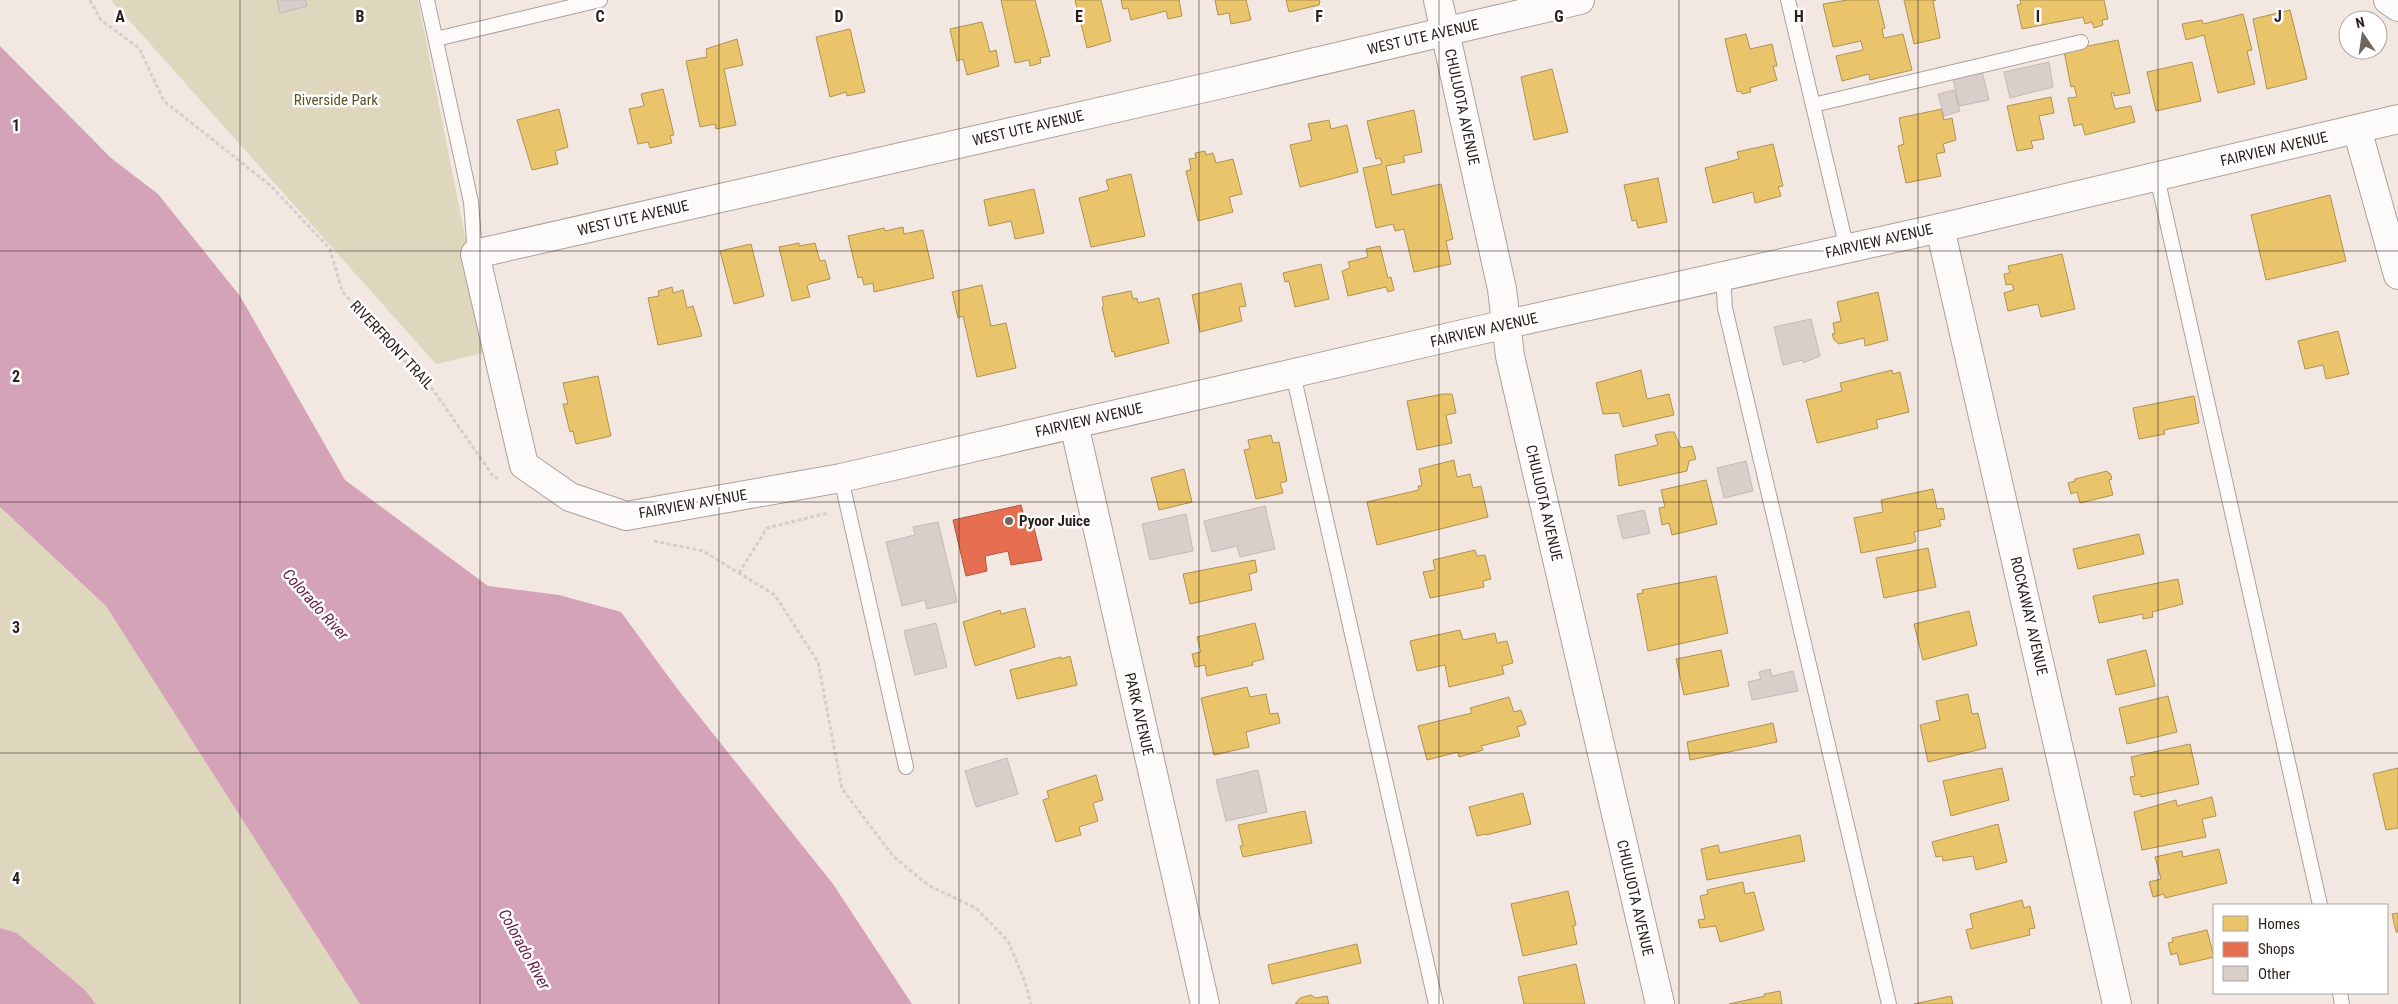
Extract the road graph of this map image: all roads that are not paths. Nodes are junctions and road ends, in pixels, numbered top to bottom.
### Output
1 (427, 0) edge
2 (600, 0) edge
3 (1438, 0) edge
4 (1580, 0) edge
5 (1788, 0) edge
6 (2388, 0) edge
7 (2398, 7) edge
8 (1446, 31) junction
9 (436, 39) junction
10 (2081, 42) dead end
11 (1813, 105) junction
12 (2398, 119) edge
13 (2356, 129) junction
14 (2157, 177) junction
15 (1940, 228) junction
16 (1847, 249) junction
17 (476, 254) junction
18 (2398, 275) edge
19 (1723, 276) junction
20 (1507, 325) junction
21 (1293, 374) junction
22 (1074, 424) junction
23 (841, 478) junction
24 (906, 767) dead end
25 (2320, 904) edge
26 (1205, 1004) edge
27 (1436, 1004) edge
28 (1660, 1004) edge
29 (1889, 1004) edge
30 (2117, 1004) edge

1 - 9 lane
2 - 9 lane
3 - 8 street, CHULUOTA AVENUE
4 - 8 street, WEST UTE AVENUE
5 - 11 lane
6 - 7 street
8 - 17 street, WEST UTE AVENUE
8 - 20 street, CHULUOTA AVENUE
9 - 17 lane
10 - 11 lane
11 - 16 lane
12 - 13 street, FAIRVIEW AVENUE
13 - 14 street, FAIRVIEW AVENUE
13 - 18 street
14 - 15 street, FAIRVIEW AVENUE
14 - 25 lane
15 - 16 street, FAIRVIEW AVENUE
15 - 30 street, ROCKAWAY AVENUE
16 - 19 street, FAIRVIEW AVENUE
17 - 23 street, FAIRVIEW AVENUE
19 - 20 street, FAIRVIEW AVENUE
19 - 29 lane
20 - 21 street, FAIRVIEW AVENUE
20 - 28 street, CHULUOTA AVENUE
21 - 22 street, FAIRVIEW AVENUE
21 - 27 lane
22 - 23 street, FAIRVIEW AVENUE
22 - 26 street, PARK AVENUE
23 - 24 lane

